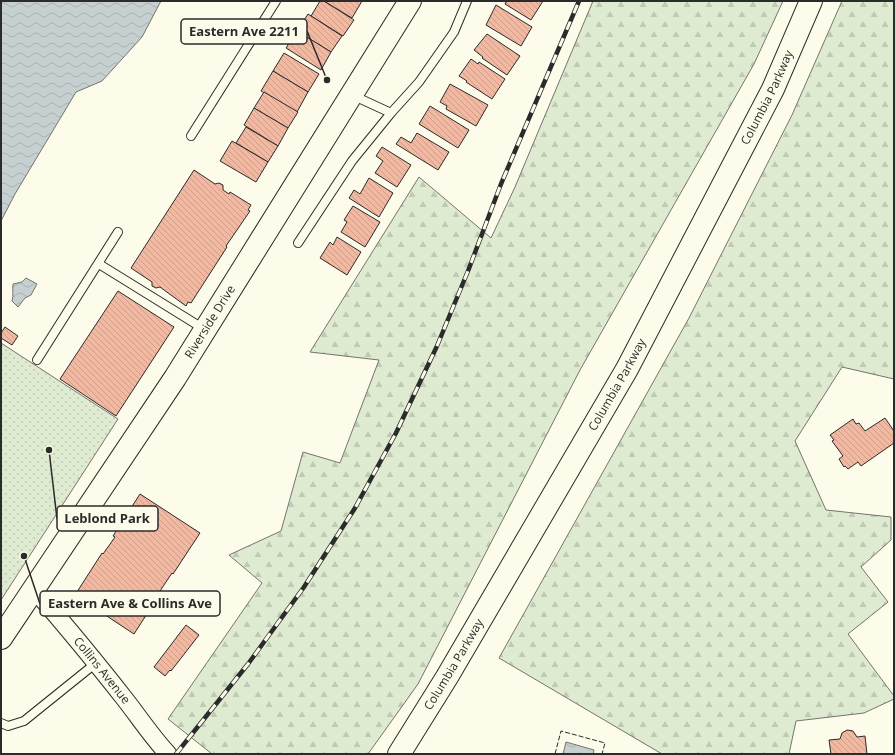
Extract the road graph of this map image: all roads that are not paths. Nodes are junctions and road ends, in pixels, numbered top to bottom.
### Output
1 (276, 1) edge
2 (410, 1) edge
3 (467, 1) edge
4 (810, 1) edge
5 (351, 94) junction
6 (391, 113) junction
7 (191, 136) dead end
8 (118, 232) dead end
9 (298, 243) dead end
10 (99, 264) junction
11 (205, 329) junction
12 (37, 360) dead end
13 (34, 589) junction
14 (1, 638) edge
15 (96, 663) junction
16 (1, 723) edge
17 (168, 754) edge
18 (399, 754) edge

1 - 7 lane
2 - 5 main road, Riverside Drive
3 - 6 lane
4 - 18 main road, Columbia Parkway
5 - 6 lane
5 - 11 main road, Riverside Drive
6 - 9 lane
8 - 10 lane
10 - 11 lane
10 - 12 lane
11 - 13 main road, Riverside Drive
13 - 14 main road, Riverside Drive
13 - 15 street, Collins Avenue
15 - 16 lane
15 - 17 street, Collins Avenue

